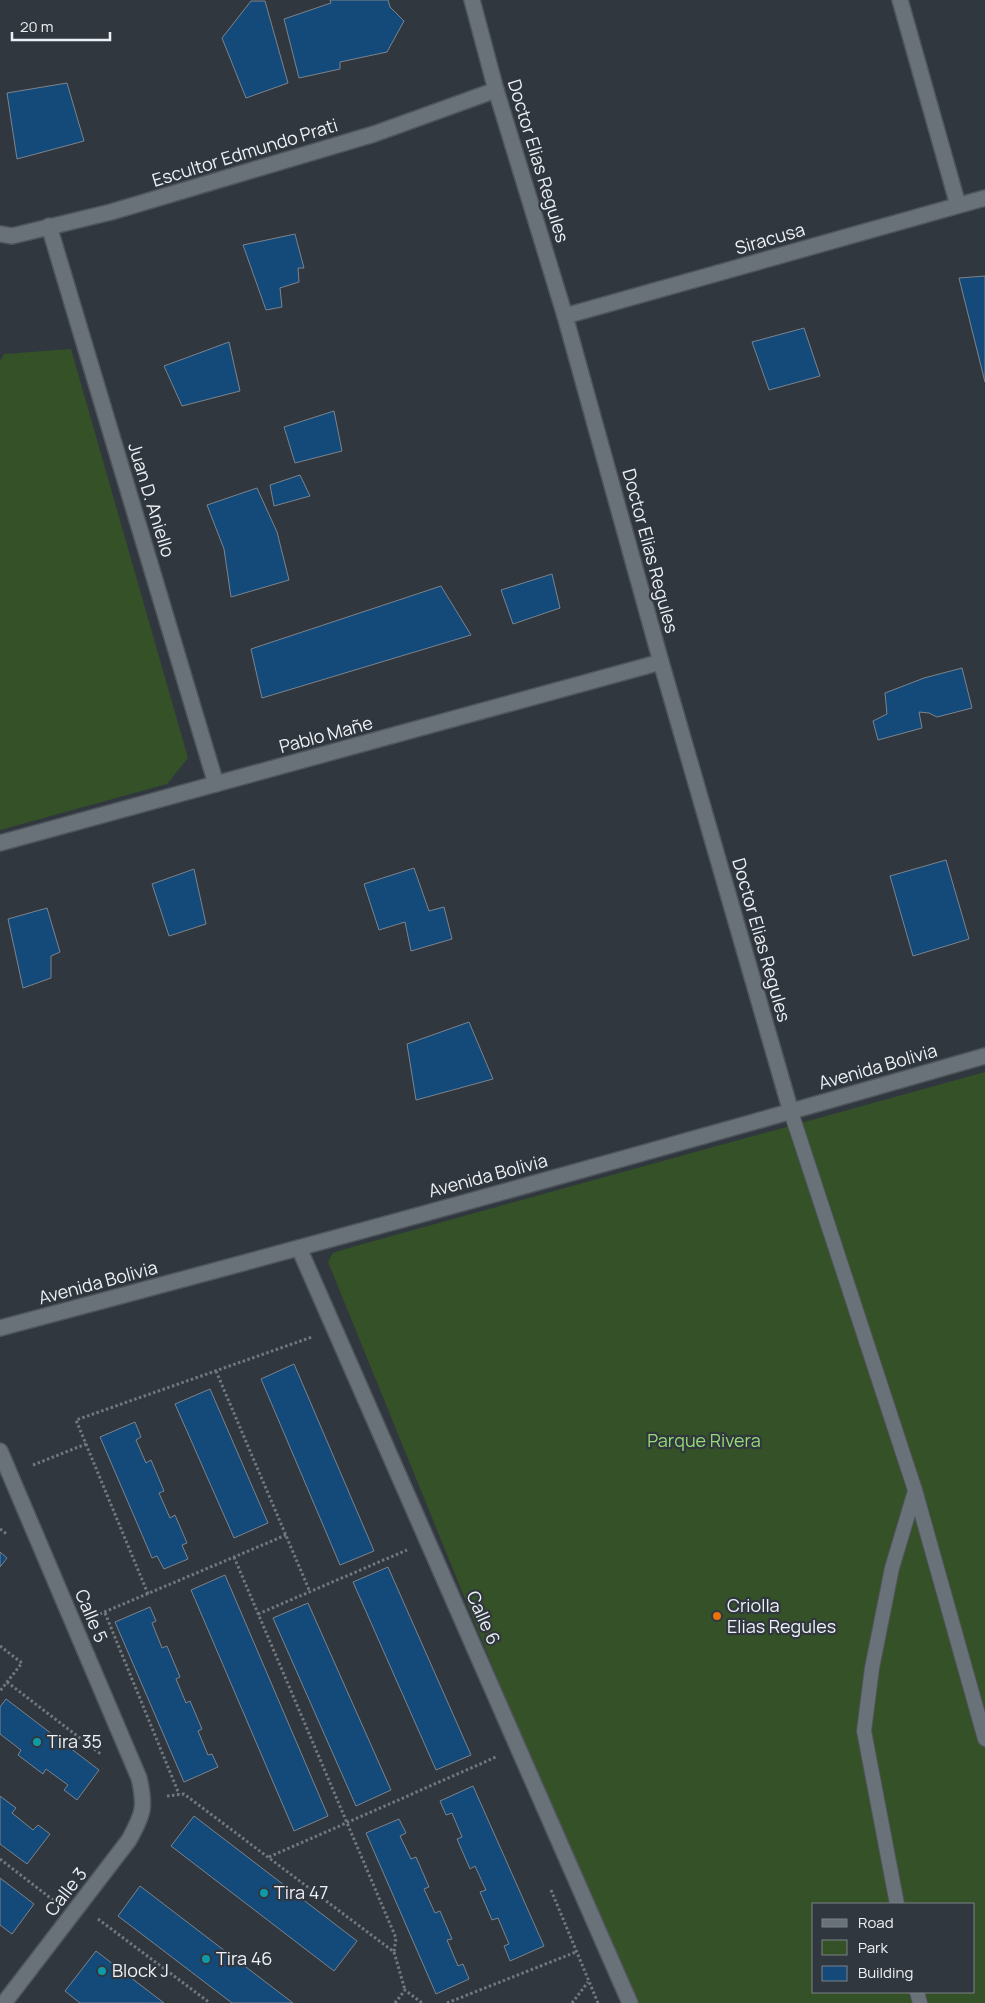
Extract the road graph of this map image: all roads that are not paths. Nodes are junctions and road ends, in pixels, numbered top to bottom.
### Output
1 (472, 0) edge
2 (900, 0) edge
3 (496, 90) junction
4 (985, 198) edge
5 (958, 205) junction
6 (49, 226) junction
7 (0, 234) edge
8 (565, 316) junction
9 (661, 662) junction
10 (216, 784) junction
11 (0, 842) edge
12 (985, 1056) edge
13 (791, 1112) junction
14 (299, 1248) junction
15 (0, 1328) edge
16 (0, 1451) edge
17 (915, 1490) junction
18 (985, 1739) edge
19 (144, 1798) joint
20 (897, 1903) edge
21 (4, 2003) edge
22 (630, 2003) edge

1 - 3 street, Doctor Elias Regules
2 - 5 street
3 - 6 street, Escultor Edmundo Prati
3 - 8 street, Doctor Elias Regules
4 - 5 street, Siracusa
5 - 8 street, Siracusa
6 - 7 street, Escultor Edmundo Prati
6 - 10 street, Juan D. Aniello
8 - 9 street, Doctor Elias Regules
9 - 10 street, Pablo Mañe
9 - 13 street, Doctor Elias Regules
10 - 11 street, Pablo Mañe
12 - 13 street, Avenida Bolivia
13 - 14 street, Avenida Bolivia
13 - 17 lane
14 - 15 street, Avenida Bolivia
14 - 22 street, Calle 6
16 - 19 street, Calle 5
17 - 18 lane
17 - 20 lane
19 - 21 street, Calle 3

